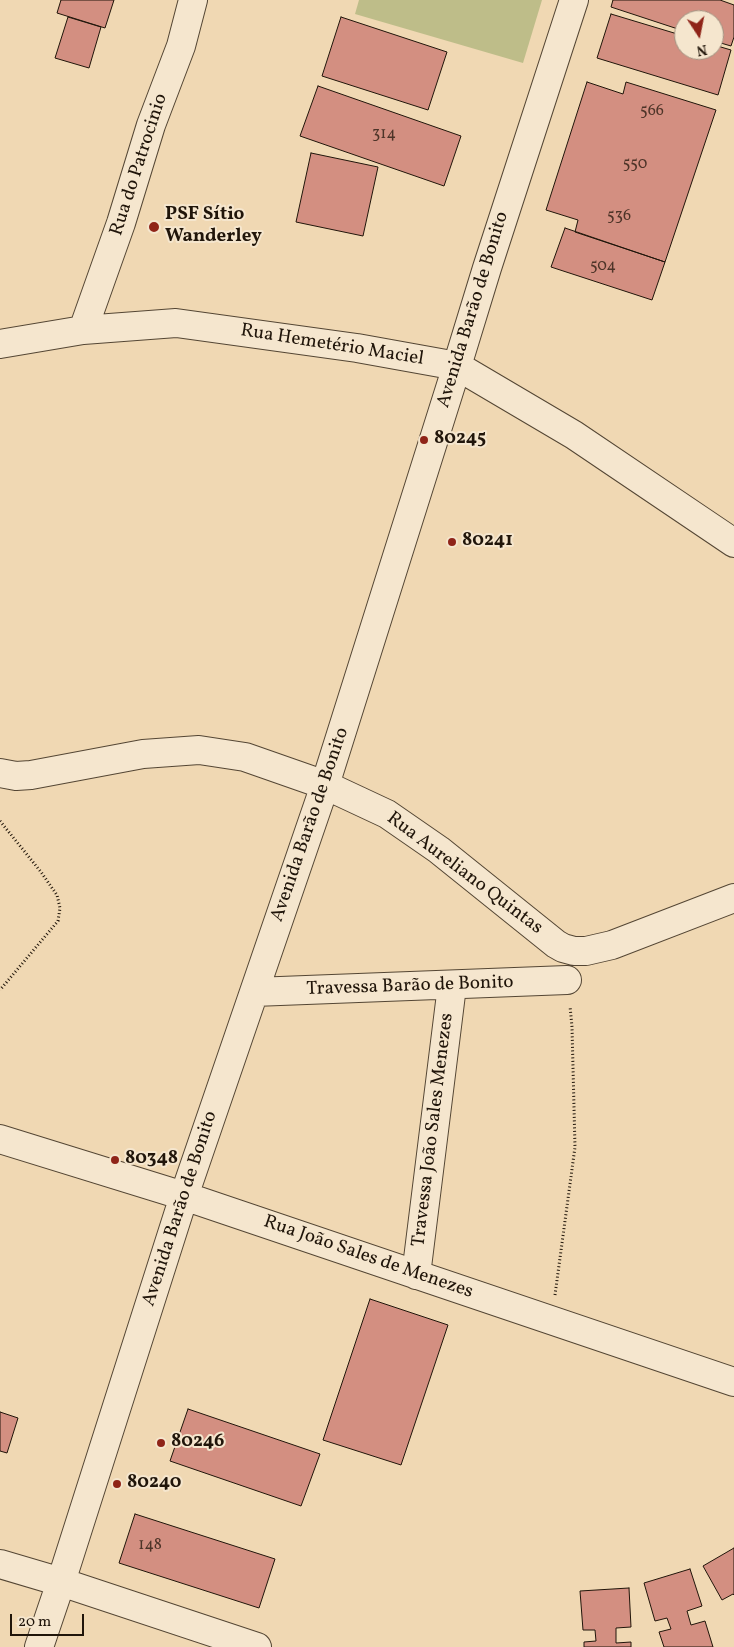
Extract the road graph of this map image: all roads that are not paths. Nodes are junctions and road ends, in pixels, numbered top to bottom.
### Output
1 (193, 0) edge
2 (574, 0) edge
3 (83, 330) junction
4 (0, 344) edge
5 (457, 366) junction
6 (734, 543) edge
7 (0, 773) edge
8 (325, 785) junction
9 (734, 898) edge
10 (567, 980) road end
11 (452, 986) junction
12 (254, 992) junction
13 (0, 1139) edge
14 (184, 1196) junction
15 (416, 1275) junction
16 (734, 1382) edge
17 (0, 1564) edge
18 (61, 1582) junction
19 (39, 1647) edge
20 (257, 1647) edge

1 - 3 street, Rua do Patrocinio
2 - 5 street, Avenida Barão de Bonito
3 - 4 street, Rua Hemetério Maciel
3 - 5 street, Rua Hemetério Maciel
5 - 6 street, Rua Hemetério Maciel
5 - 8 street, Avenida Barão de Bonito
7 - 8 street, Rua Aureliano Quintas
8 - 9 street, Rua Aureliano Quintas
8 - 12 street, Avenida Barão de Bonito
10 - 11 street, Travessa Barão de Bonito
11 - 12 street, Travessa Barão de Bonito
11 - 15 street, Travessa João Sales Menezes
12 - 14 street, Avenida Barão de Bonito
13 - 14 street, Rua João Sales de Menezes
14 - 15 street, Rua João Sales de Menezes
14 - 18 street, Avenida Barão de Bonito
15 - 16 street, Rua João Sales de Menezes
17 - 18 street
18 - 19 street, Avenida Barão de Bonito
18 - 20 street

